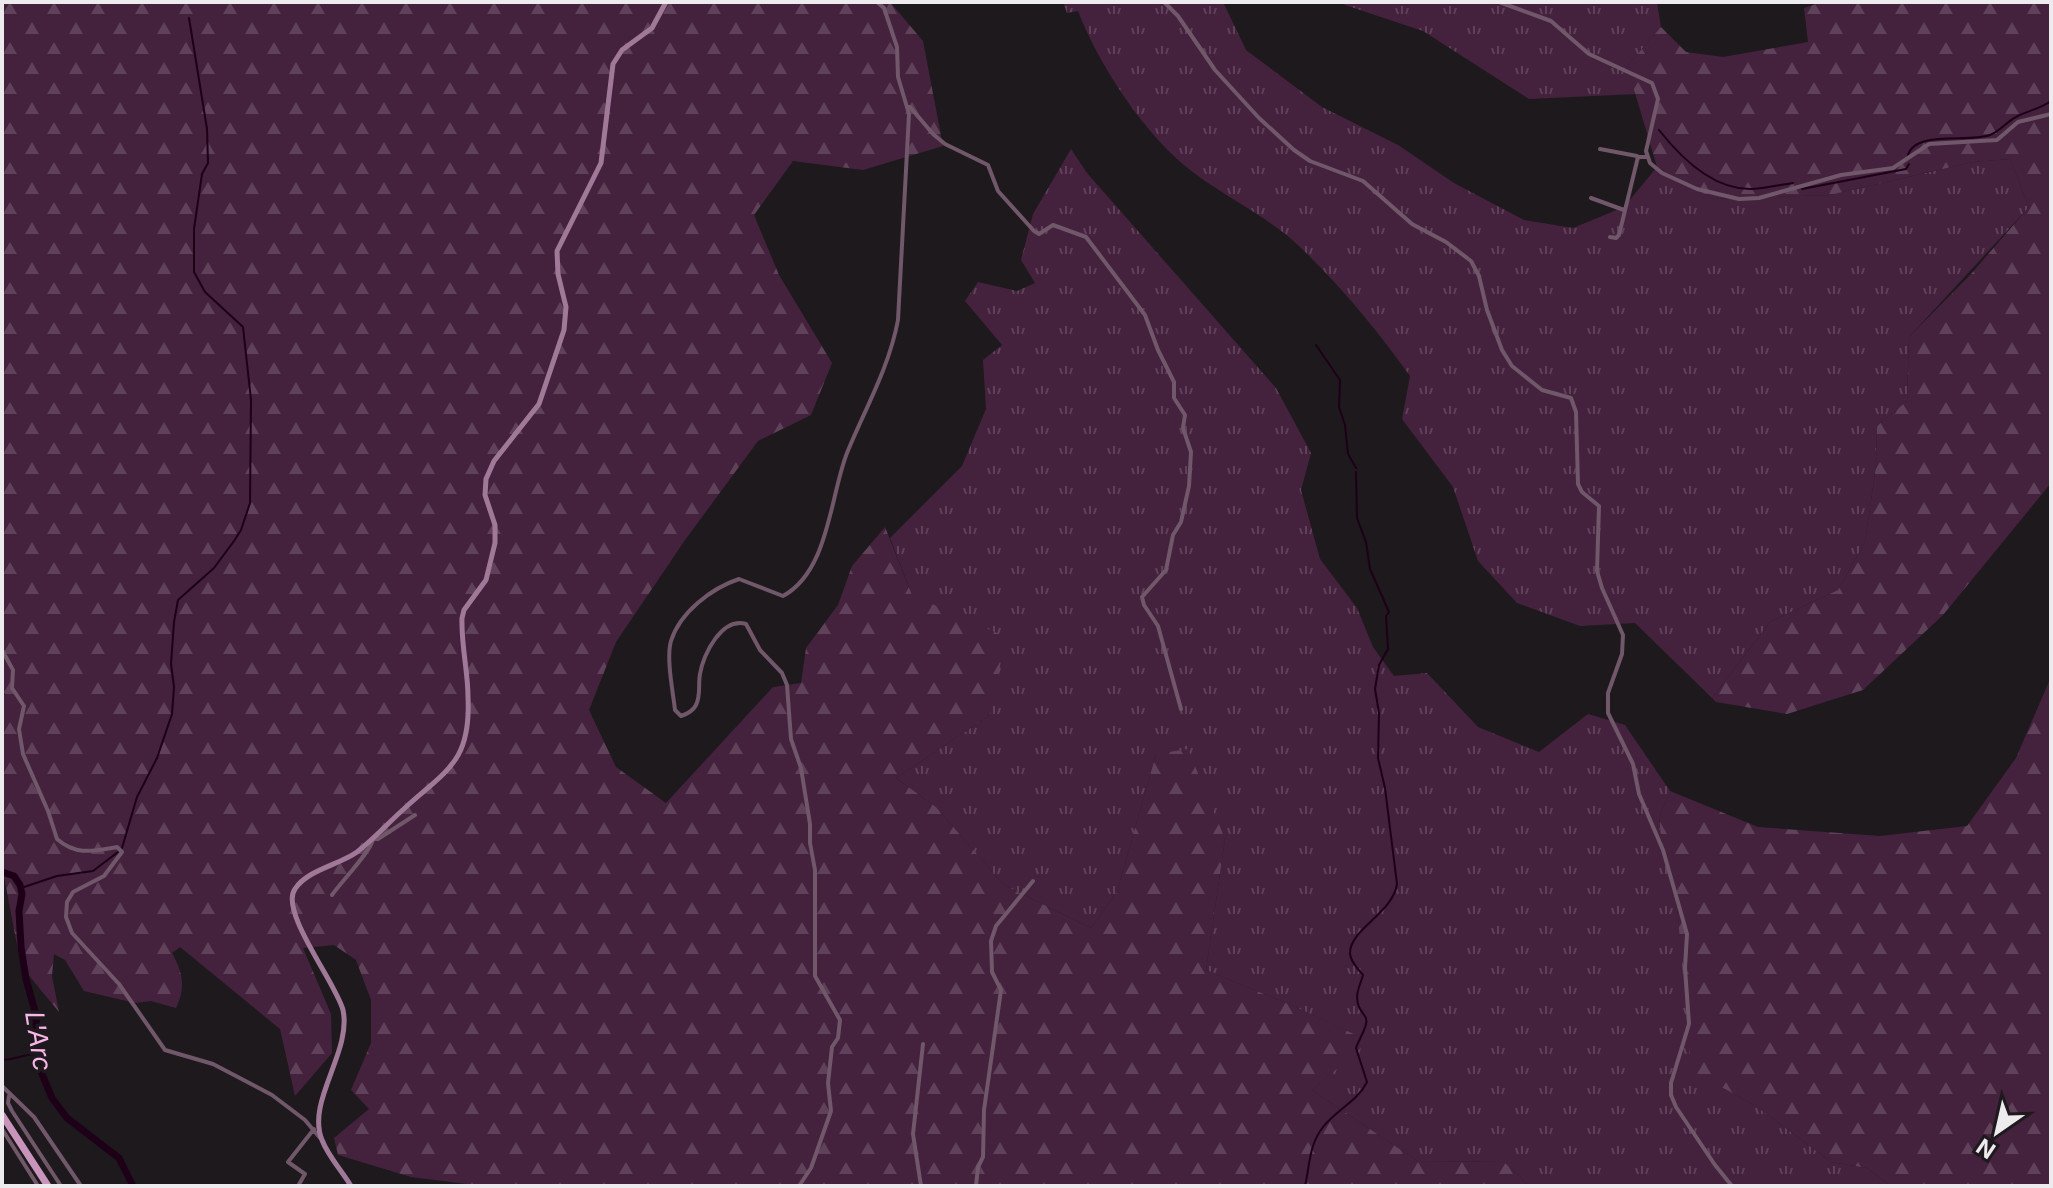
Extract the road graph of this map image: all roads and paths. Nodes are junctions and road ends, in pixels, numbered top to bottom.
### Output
1 (666, 2) edge
2 (877, 2) edge
3 (1164, 2) edge
4 (1499, 2) edge
5 (907, 107) junction
6 (2051, 114) edge
7 (1600, 149) dead end
8 (1638, 157) junction
9 (1647, 157) junction
10 (1591, 198) dead end
11 (1624, 210) junction
12 (1610, 237) dead end
13 (2, 621) edge
14 (2, 630) edge
15 (2, 650) edge
16 (1181, 709) dead end
17 (415, 815) dead end
18 (373, 839) junction
19 (1033, 881) dead end
20 (332, 895) dead end
21 (923, 1044) dead end
22 (2, 1086) edge
23 (9, 1096) junction
24 (2, 1115) edge
25 (2, 1129) edge
26 (314, 1129) junction
27 (322, 1140) junction
28 (38, 1186) edge
29 (48, 1186) edge
30 (61, 1186) edge
31 (81, 1186) edge
32 (298, 1186) edge
33 (351, 1186) edge
34 (799, 1186) edge
35 (921, 1186) edge
36 (976, 1186) edge
37 (1732, 1186) edge

1 - 18 street
2 - 5 street
3 - 37 street
4 - 9 street
5 - 16 street
5 - 34 street
6 - 9 street
7 - 8 street
8 - 9 street
8 - 11 street
10 - 11 street
11 - 12 street
13 - 14 street
15 - 26 street
17 - 18 street
18 - 20 street
18 - 27 street
19 - 36 street
21 - 35 street
22 - 23 street
23 - 30 street
23 - 31 street
24 - 29 main road
25 - 28 street
26 - 27 street
26 - 32 street
27 - 33 street

